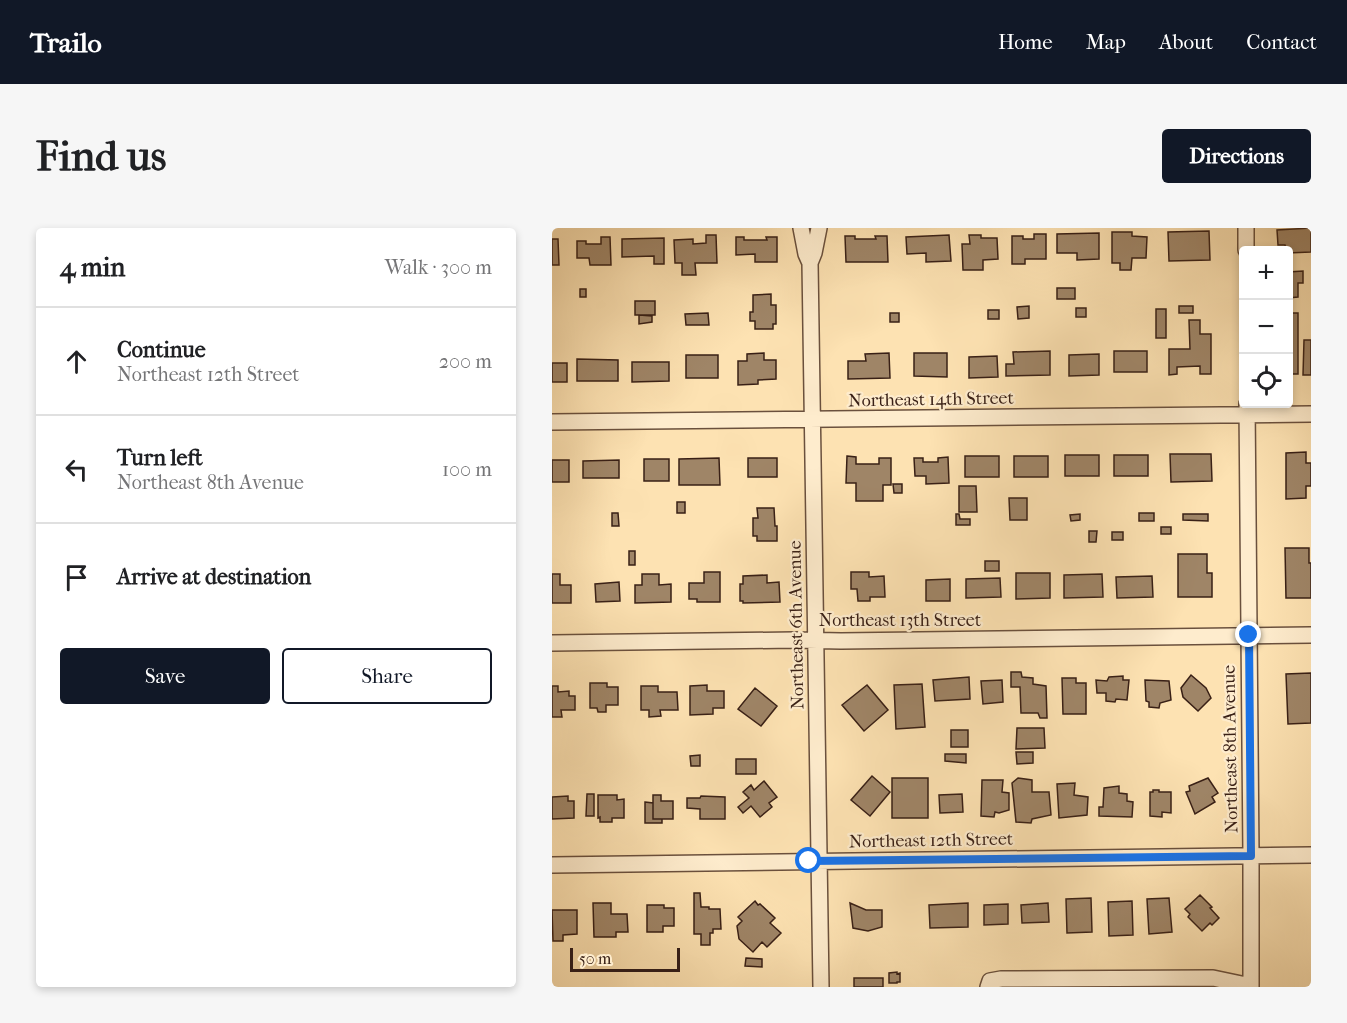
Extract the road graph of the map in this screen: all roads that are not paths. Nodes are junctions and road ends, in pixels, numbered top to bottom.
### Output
1 (801, 228) edge
2 (819, 228) edge
3 (1246, 228) edge
4 (1246, 246) edge
5 (810, 263) junction
6 (1247, 409) edge
7 (1311, 414) edge
8 (812, 420) junction
9 (552, 422) edge
10 (1249, 635) junction
11 (1311, 635) edge
12 (816, 640) junction
13 (552, 643) edge
14 (1311, 855) edge
15 (1251, 856) junction
16 (820, 861) junction
17 (552, 865) edge
18 (1251, 986) edge
19 (821, 987) edge
20 (988, 987) edge

1 - 5 street, Northeast 6th Avenue
2 - 5 street, Northeast 6th Avenue
3 - 4 street
5 - 8 street, Northeast 6th Avenue
6 - 7 street, Northeast 14th Street
6 - 8 street, Northeast 14th Street
6 - 10 street, Northeast 8th Avenue
8 - 9 street, Northeast 14th Street
8 - 12 street, Northeast 6th Avenue
10 - 11 street, Northeast 13th Street
10 - 12 street, Northeast 13th Street
10 - 15 street, Northeast 8th Avenue
12 - 13 street, Northeast 13th Street
12 - 16 street, Northeast 6th Avenue
14 - 15 street, Northeast 12th Street
15 - 16 street, Northeast 12th Street
15 - 18 street, Northeast 8th Avenue
16 - 17 street, Northeast 12th Street
16 - 19 street, Northeast 6th Avenue
18 - 20 street

